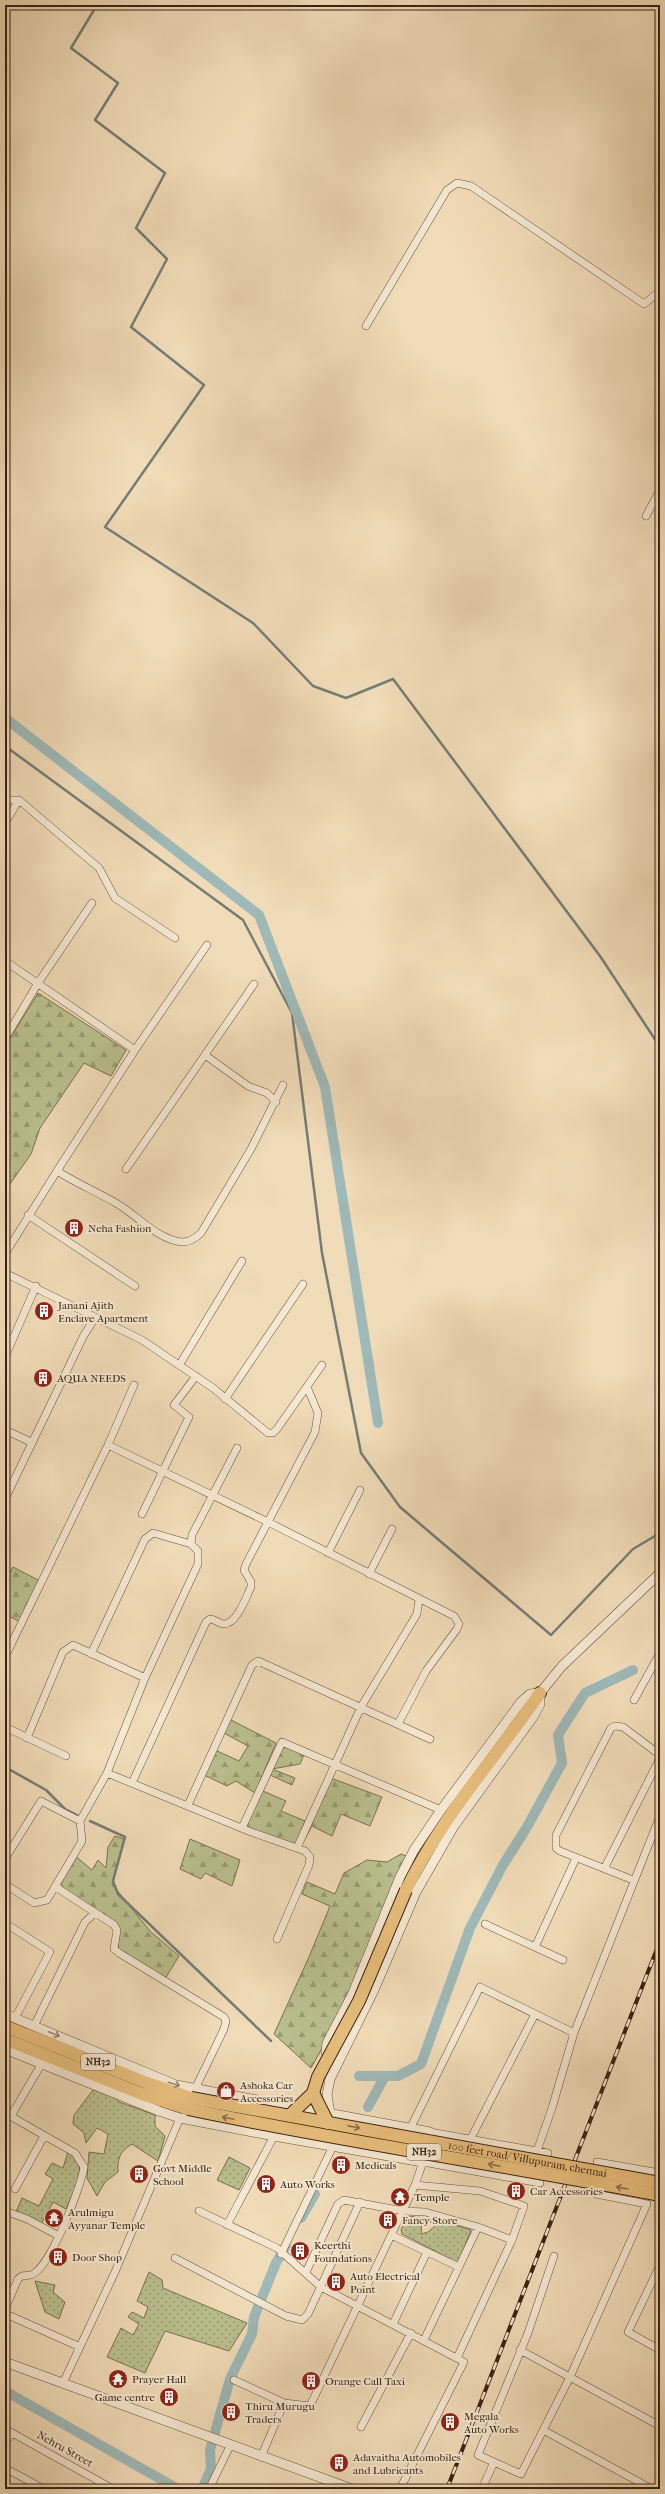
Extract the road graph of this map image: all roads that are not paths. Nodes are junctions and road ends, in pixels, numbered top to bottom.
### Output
1 (660, 291) edge
2 (366, 326) dead end
3 (660, 490) edge
4 (646, 516) dead end
5 (5, 800) edge
6 (19, 800) junction
7 (5, 823) edge
8 (92, 903) dead end
9 (175, 938) dead end
10 (207, 944) dead end
11 (5, 961) edge
12 (38, 983) junction
13 (254, 984) dead end
14 (6, 1038) edge
15 (135, 1050) junction
16 (206, 1054) junction
17 (283, 1085) dead end
18 (276, 1102) junction
19 (126, 1169) dead end
20 (57, 1171) junction
21 (28, 1215) junction
22 (5, 1254) edge
23 (242, 1261) dead end
24 (5, 1273) edge
25 (303, 1284) dead end
26 (36, 1286) junction
27 (136, 1286) dead end
28 (95, 1318) junction
29 (5, 1356) edge
30 (180, 1364) junction
31 (322, 1365) dead end
32 (196, 1376) junction
33 (134, 1385) dead end
34 (307, 1387) junction
35 (225, 1399) junction
36 (5, 1430) edge
37 (31, 1442) junction
38 (108, 1446) junction
39 (237, 1448) dead end
40 (162, 1471) junction
41 (360, 1490) dead end
42 (213, 1495) junction
43 (5, 1499) edge
44 (142, 1514) dead end
45 (268, 1522) junction
46 (392, 1529) dead end
47 (191, 1544) junction
48 (328, 1553) junction
49 (660, 1573) edge
50 (369, 1574) junction
51 (419, 1600) junction
52 (660, 1653) edge
53 (91, 1654) junction
54 (5, 1657) edge
55 (145, 1678) junction
56 (540, 1693) junction
57 (634, 1700) dead end
58 (361, 1707) junction
59 (398, 1724) junction
60 (5, 1727) edge
61 (27, 1738) junction
62 (430, 1739) dead end
63 (660, 1755) edge
64 (66, 1756) dead end
65 (660, 1758) edge
66 (334, 1763) junction
67 (107, 1772) junction
68 (132, 1783) junction
69 (188, 1805) junction
70 (441, 1810) junction
71 (660, 1816) edge
72 (80, 1821) junction
73 (242, 1828) junction
74 (297, 1848) junction
75 (576, 1858) junction
76 (5, 1859) edge
77 (604, 1869) junction
78 (633, 1880) junction
79 (5, 1884) edge
80 (56, 1887) junction
81 (95, 1913) junction
82 (5, 1923) edge
83 (485, 1924) dead end
84 (381, 1925) junction
85 (399, 1932) junction
86 (277, 1938) dead end
87 (536, 1947) junction
88 (563, 1960) dead end
89 (5, 2014) edge
90 (535, 2014) junction
91 (15, 2018) junction
92 (5, 2026) edge
93 (34, 2026) junction
94 (574, 2033) junction
95 (5, 2039) edge
96 (5, 2049) edge
97 (42, 2063) junction
98 (337, 2064) junction
99 (313, 2093) junction
100 (190, 2104) junction
101 (8, 2115) edge
102 (290, 2115) junction
103 (329, 2118) junction
104 (410, 2129) junction
105 (430, 2132) junction
106 (44, 2136) junction
107 (274, 2136) junction
108 (470, 2140) junction
109 (333, 2146) junction
110 (537, 2151) junction
111 (548, 2153) dead end
112 (423, 2162) junction
113 (597, 2162) dead end
114 (660, 2174) edge
115 (540, 2183) dead end
116 (660, 2183) edge
117 (415, 2185) junction
118 (15, 2189) dead end
119 (596, 2194) dead end
120 (660, 2195) edge
121 (360, 2202) junction
122 (5, 2211) edge
123 (199, 2211) dead end
124 (403, 2211) junction
125 (227, 2225) junction
126 (478, 2227) junction
127 (391, 2235) junction
128 (59, 2236) junction
129 (512, 2240) junction
130 (427, 2252) junction
131 (281, 2254) junction
132 (554, 2256) dead end
133 (175, 2258) dead end
134 (660, 2265) edge
135 (459, 2267) junction
136 (306, 2272) junction
137 (321, 2287) junction
138 (358, 2305) junction
139 (393, 2324) junction
140 (411, 2333) junction
141 (424, 2340) junction
142 (80, 2346) junction
143 (520, 2350) junction
144 (660, 2350) edge
145 (457, 2358) junction
146 (5, 2362) edge
147 (570, 2377) junction
148 (234, 2380) dead end
149 (63, 2383) junction
150 (284, 2403) junction
151 (660, 2426) edge
152 (361, 2427) dead end
153 (5, 2429) edge
154 (543, 2430) junction
155 (12, 2433) junction
156 (5, 2443) edge
157 (228, 2445) junction
158 (261, 2457) junction
159 (494, 2462) junction
160 (5, 2468) edge
161 (44, 2489) edge
162 (114, 2489) edge
163 (208, 2489) edge
164 (352, 2489) edge
165 (400, 2489) edge
166 (482, 2489) edge
167 (652, 2489) edge

1 - 2 street
3 - 4 street
5 - 6 street
6 - 7 street
6 - 9 street
8 - 12 street
10 - 15 street
11 - 12 street
12 - 14 street
12 - 15 street
13 - 16 street
15 - 20 street
16 - 18 street
16 - 19 street
17 - 18 street
18 - 20 street
20 - 21 street
21 - 22 street
21 - 27 street
23 - 30 street
24 - 26 street
25 - 35 street
26 - 28 street
26 - 29 street
28 - 30 street
28 - 37 street
30 - 32 street
31 - 34 street
32 - 35 street
32 - 40 street
33 - 38 street
34 - 35 street
34 - 45 street
36 - 37 street
37 - 43 street
38 - 40 street
38 - 54 street
39 - 42 street
40 - 42 street
40 - 44 street
41 - 48 street
42 - 45 street
42 - 47 street
45 - 48 street
45 - 68 street
46 - 50 street
47 - 53 street
47 - 55 street
48 - 50 street
49 - 56 street
50 - 51 street
51 - 58 street
51 - 59 street
52 - 57 street
53 - 55 street
53 - 61 street
55 - 67 street
56 - 70 street
56 - 85 street
56 - 99 highway, bridge
58 - 59 street
58 - 66 street
58 - 69 street
59 - 62 street
60 - 61 street
61 - 64 street
63 - 75 street
65 - 77 street
66 - 70 street
66 - 73 street
66 - 74 street
67 - 68 street
67 - 72 street
68 - 69 street
69 - 73 street
70 - 84 street
71 - 78 street
72 - 76 street
72 - 80 street
73 - 74 street
74 - 86 street
75 - 77 street
75 - 87 street
77 - 78 street
78 - 94 street
79 - 80 street
80 - 81 street
81 - 93 street
81 - 100 street
82 - 91 street
83 - 87 street
84 - 85 street
84 - 98 street
85 - 98 street
87 - 88 street
89 - 91 street
90 - 94 street
90 - 104 street
90 - 108 street
91 - 93 street
92 - 100 highway, 100 feet road/ Villupuram, chennai / NH32
93 -> 100 street
94 - 110 street
95 - 100 highway, 100 feet road/ Villupuram, chennai / NH32
96 - 97 street
97 - 100 street
97 - 101 street
98 - 103 street
99 - 102 highway, bridge
99 - 103 highway, bridge
100 - 102 highway, 100 feet road/ Villupuram, chennai / NH32, bridge
100 - 103 street
100 - 107 street
120 -> 100 highway, 100 feet road/ Villupuram, chennai / NH32, bridge
100 - 142 street
101 - 106 street
102 - 103 highway, 100 feet road/ Villupuram, chennai / NH32, bridge
103 - 104 street
103 -> 116 highway, 100 feet road/ Villupuram, chennai / NH32, bridge
104 - 105 street
105 - 108 street
105 - 112 street
106 - 118 street
106 - 128 street
107 - 109 street
107 - 125 street
108 - 110 street
109 - 112 street
109 - 131 street
110 - 111 street
112 - 115 street
112 - 117 street
113 - 114 street
117 - 124 street
117 - 129 street
119 - 147 street
121 - 124 street
121 - 136 street
121 - 137 street
122 - 128 street
123 - 125 street
124 - 126 street
124 - 127 street
125 - 131 street
126 - 129 street
126 - 135 street
127 - 130 street
127 - 138 street
128 - 142 street
129 - 145 street
130 - 135 street
130 - 139 street
131 - 136 street
132 - 143 street
133 - 137 street
134 - 144 street
135 - 141 street
136 - 137 street
137 - 138 street
138 - 139 street
138 - 150 street
139 - 140 street
140 - 141 street
140 - 152 street
141 - 145 street
142 - 149 street
143 - 147 street
143 - 159 street
145 - 165 street
146 - 149 street
147 - 151 street
147 - 154 street
148 - 150 street
149 - 157 street
150 - 158 street
153 - 155 street, Nehru Street
154 - 159 street
154 - 167 street
155 - 156 street
155 - 162 street, Nehru Street
157 - 158 street
157 - 163 street
158 - 164 street
159 - 166 street
160 - 161 street

